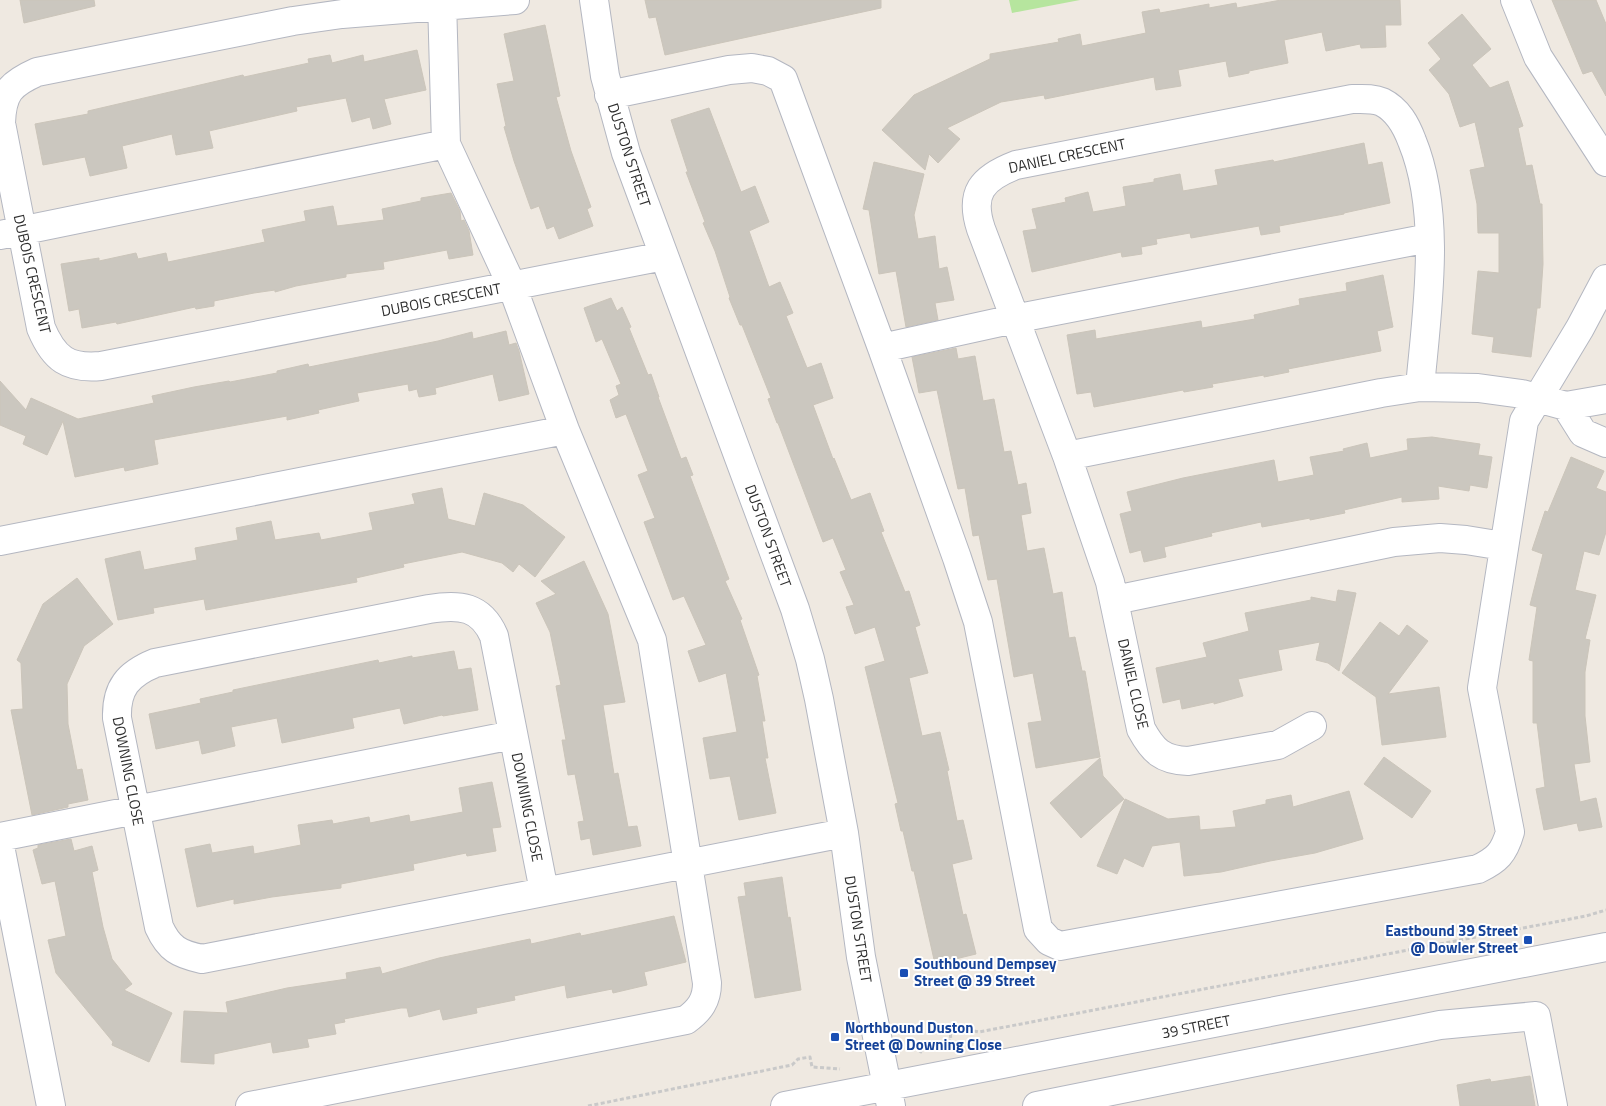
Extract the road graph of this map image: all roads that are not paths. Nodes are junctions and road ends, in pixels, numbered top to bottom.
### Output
1 (515, 0) edge
2 (594, 0) edge
3 (1515, 0) edge
4 (442, 3) edge
5 (609, 95) junction
6 (446, 144) junction
7 (1606, 162) edge
8 (11, 232) edge
9 (1430, 238) junction
10 (664, 256) junction
11 (1606, 279) edge
12 (512, 286) junction
13 (1014, 319) junction
14 (882, 348) junction
15 (1420, 387) junction
16 (1537, 398) junction
17 (1606, 400) edge
18 (1566, 406) junction
19 (565, 430) junction
20 (1606, 443) edge
21 (1067, 456) junction
22 (0, 541) edge
23 (1503, 546) junction
24 (1115, 600) junction
25 (1312, 726) dead end
26 (513, 735) junction
27 (136, 810) junction
28 (844, 833) junction
29 (0, 837) edge
30 (0, 846) edge
31 (689, 863) junction
32 (544, 891) junction
33 (1606, 947) edge
34 (889, 1096) edge
35 (51, 1106) edge
36 (250, 1106) edge
37 (785, 1106) edge
38 (1037, 1106) edge
39 (1553, 1106) edge

1 - 4 street, DUBOIS CRESCENT
2 - 5 street, DUSTON STREET
3 - 7 street
4 - 6 street
4 - 8 street, DUBOIS CRESCENT
5 - 10 street, DUSTON STREET
5 - 14 street
6 - 8 street
6 - 12 street
8 - 12 street, DUBOIS CRESCENT
9 - 13 street
9 - 13 street, DANIEL CRESCENT
9 - 15 street, DANIEL CRESCENT
10 - 12 street, DUBOIS CRESCENT
10 - 28 street, DUSTON STREET
11 - 16 street
12 - 19 street
13 - 14 street
13 - 21 street, DANIEL CRESCENT
14 - 23 street
15 - 16 street
15 - 21 street
16 - 18 street
16 - 23 street
17 - 18 street
18 - 20 street
19 - 22 street
19 - 31 street
21 - 24 street, DANIEL CLOSE
23 - 24 street
24 - 25 street, DANIEL CLOSE
26 - 27 street
26 - 27 street, DOWNING CLOSE
26 - 32 street, DOWNING CLOSE
27 - 29 street
27 - 32 street, DOWNING CLOSE
28 - 31 street, DOWNING CLOSE
28 - 34 street, DUSTON STREET
30 - 35 street
31 - 32 street, DOWNING CLOSE
31 - 36 street
33 - 34 street, 39 STREET
34 - 37 street, 39 STREET
38 - 39 street

